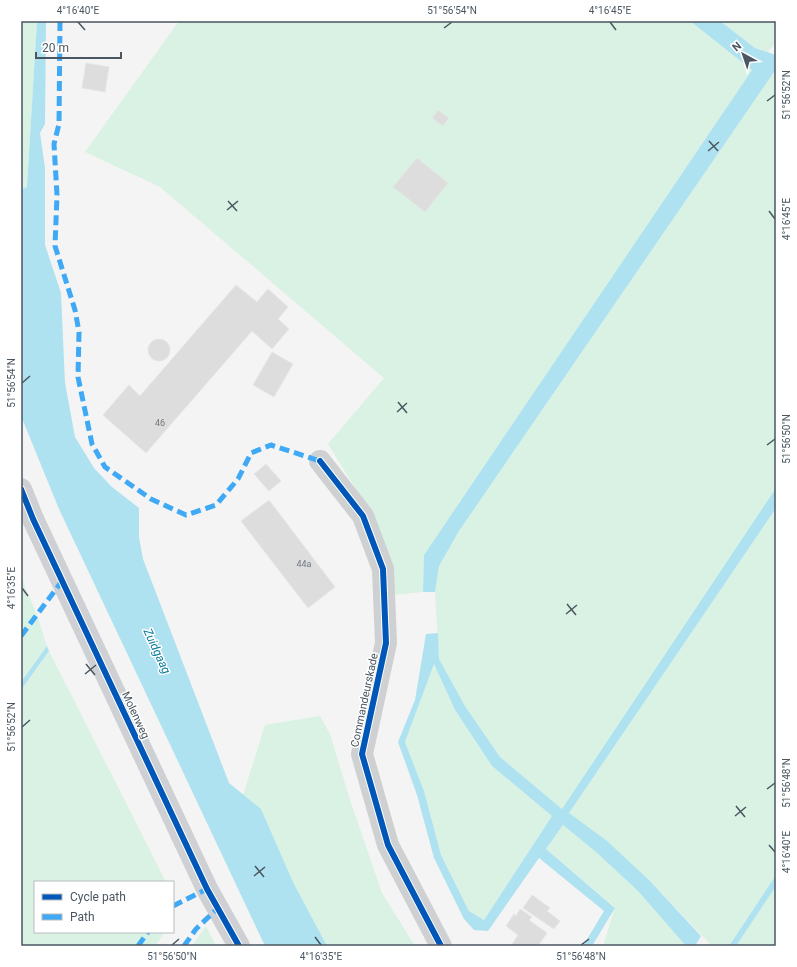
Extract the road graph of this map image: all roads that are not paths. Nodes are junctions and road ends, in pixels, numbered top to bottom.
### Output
1 (320, 461) dead end
2 (21, 489) edge
3 (239, 946) edge
4 (441, 946) edge

1 - 4 street, Commandeurskade
2 - 3 main road, Molenweg

